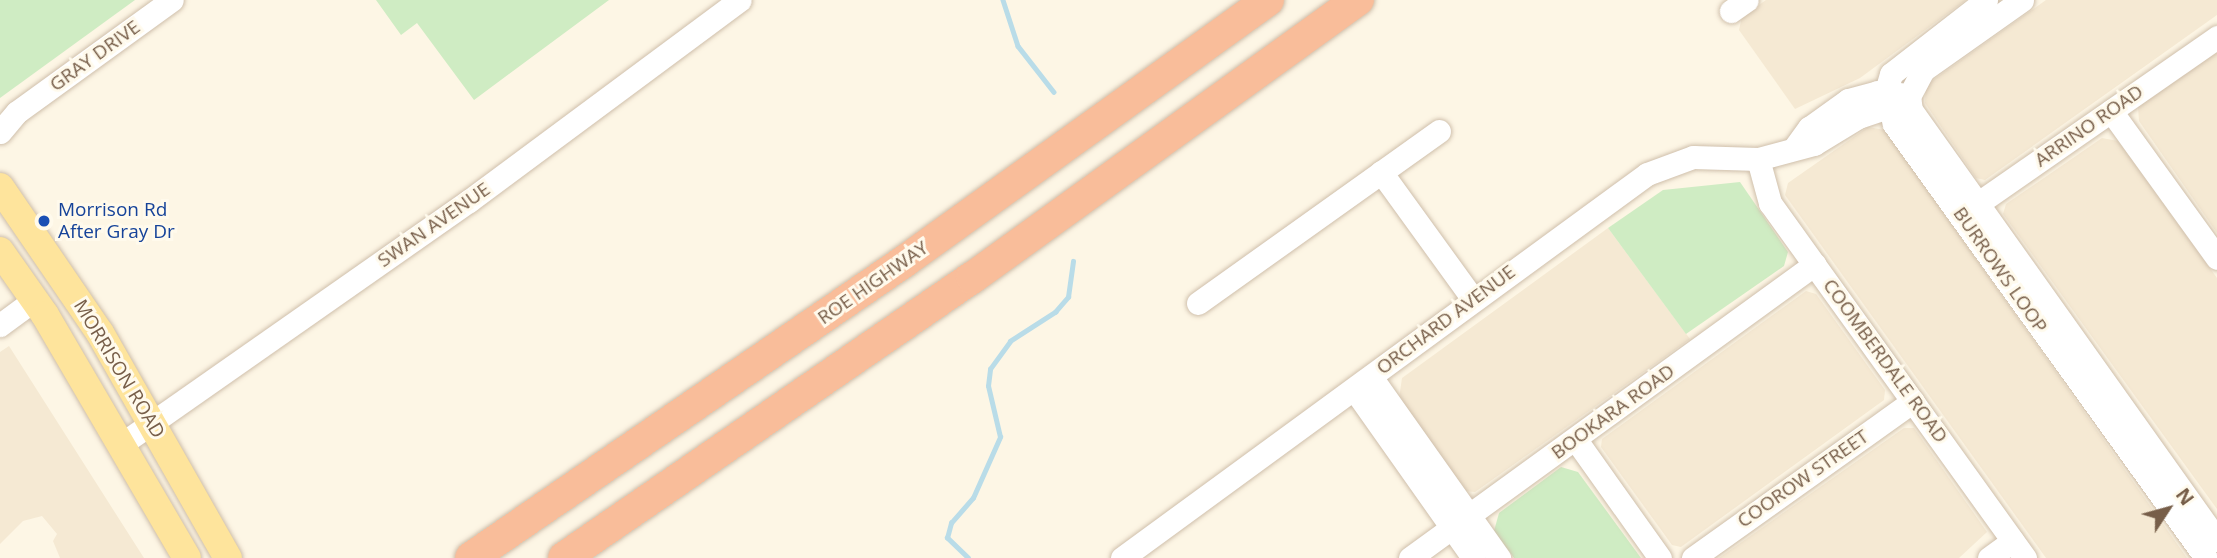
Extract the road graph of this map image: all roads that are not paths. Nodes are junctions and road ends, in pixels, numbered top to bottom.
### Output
1 (172, 0) edge
2 (740, 0) edge
3 (1268, 0) edge
4 (1358, 0) edge
5 (2022, 0) edge
6 (1994, 4) edge
7 (2217, 37) edge
8 (1898, 99) junction
9 (2111, 111) junction
10 (9, 113) edge
11 (1439, 131) dead end
12 (0, 132) edge
13 (1758, 159) junction
14 (1381, 173) junction
15 (0, 187) edge
16 (1970, 210) junction
17 (0, 251) edge
18 (2217, 258) edge
19 (1815, 264) junction
20 (1473, 299) junction
21 (34, 300) junction
22 (1198, 303) dead end
23 (0, 325) edge
24 (1362, 383) junction
25 (1913, 401) junction
26 (154, 424) junction
27 (1576, 440) junction
28 (122, 443) junction
29 (1460, 522) junction
30 (2208, 538) edge
31 (2018, 550) edge
32 (187, 558) edge
33 (228, 558) edge
34 (471, 558) edge
35 (564, 558) edge
36 (1122, 558) edge
37 (1410, 558) edge
38 (1473, 558) edge
39 (1499, 558) edge
40 (1660, 558) edge
41 (1693, 558) edge
42 (1989, 558) edge

1 - 10 street, GRAY DRIVE
2 - 26 street, SWAN AVENUE
3 - 34 highway, ROE HIGHWAY
4 - 35 highway
5 - 6 street
6 - 8 street
7 - 9 street, ARRINO ROAD
8 - 13 street, ORCHARD AVENUE
8 - 16 street, BURROWS LOOP
9 - 16 street, ARRINO ROAD
9 - 18 street
10 - 12 street, GRAY DRIVE
11 - 14 street
13 - 19 street, COOMBERDALE ROAD
13 - 20 street, ORCHARD AVENUE
14 - 20 street
14 - 22 street
15 - 26 main road, MORRISON ROAD
16 - 30 street, BURROWS LOOP
17 - 21 main road, MORRISON ROAD
19 - 25 street, COOMBERDALE ROAD
19 - 27 street, BOOKARA ROAD
20 - 24 street, ORCHARD AVENUE
21 - 23 street
21 - 28 main road, MORRISON ROAD
24 - 29 street
24 - 36 street, ORCHARD AVENUE
25 - 31 street, COOMBERDALE ROAD
25 - 41 street, COOROW STREET
26 - 28 street, SWAN AVENUE
26 - 33 main road, MORRISON ROAD
27 - 29 street, BOOKARA ROAD
27 - 40 street
28 - 32 main road, MORRISON ROAD
29 - 37 street, BOOKARA ROAD
29 - 38 street
29 - 39 street
31 - 42 street

